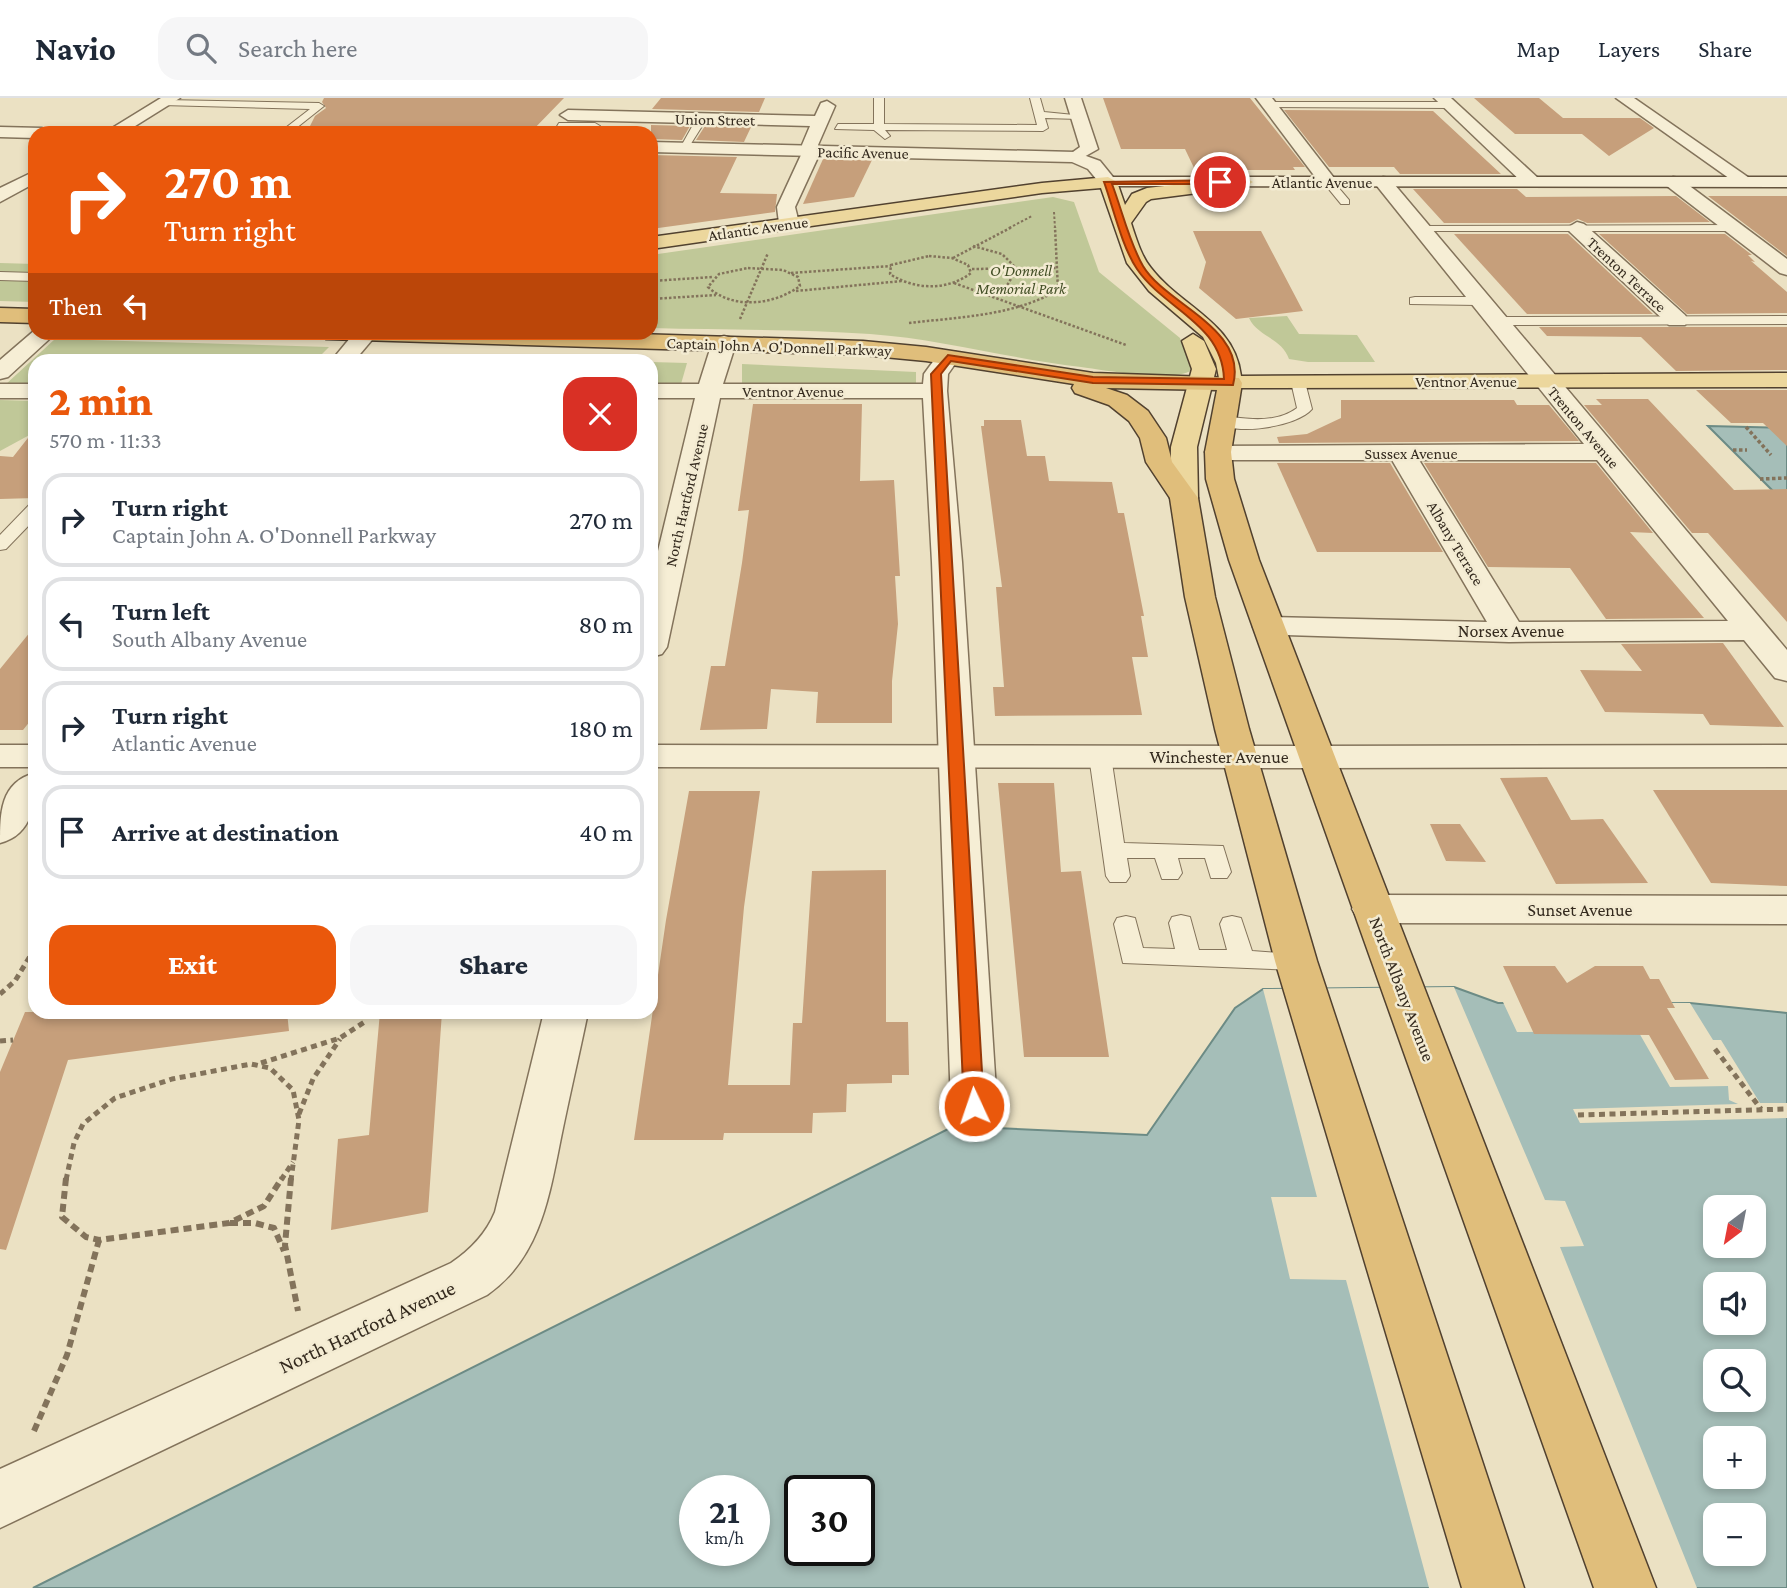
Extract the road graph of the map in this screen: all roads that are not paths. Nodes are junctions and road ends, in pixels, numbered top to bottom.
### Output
1 (584, 98) edge
2 (708, 98) edge
3 (831, 98) edge
4 (879, 98) edge
5 (1035, 98) edge
6 (1073, 98) edge
7 (1625, 98) edge
8 (168, 100) edge
9 (1446, 101) edge
10 (1267, 102) edge
11 (1040, 115) junction
12 (1079, 116) junction
13 (695, 118) junction
14 (819, 123) junction
15 (560, 125) edge
16 (124, 126) edge
17 (293, 126) edge
18 (595, 126) dead end
19 (879, 127) junction
20 (0, 132) edge
21 (28, 133) edge
22 (923, 139) dead end
23 (658, 147) edge
24 (683, 148) junction
25 (811, 151) junction
26 (1022, 155) junction
27 (1075, 157) junction
28 (28, 180) edge
29 (1108, 182) junction
30 (1244, 182) junction
31 (1328, 182) junction
32 (1383, 182) junction
33 (1532, 182) junction
34 (1672, 182) junction
35 (1746, 182) junction
36 (1787, 182) edge
37 (1077, 184) junction
38 (0, 196) edge
39 (1345, 202) dead end
40 (1091, 210) dead end
41 (1122, 222) junction
42 (789, 223) junction
43 (1577, 228) junction
44 (1732, 228) junction
45 (1420, 229) junction
46 (658, 242) edge
47 (1787, 269) edge
48 (0, 276) edge
49 (17, 277) junction
50 (28, 277) edge
51 (1128, 285) dead end
52 (0, 288) edge
53 (1415, 301) dead end
54 (1478, 301) junction
55 (0, 315) edge
56 (28, 316) edge
57 (1677, 320) junction
58 (1787, 320) edge
59 (1494, 321) junction
60 (0, 328) edge
61 (28, 329) edge
62 (658, 335) edge
63 (730, 335) junction
64 (37, 340) edge
65 (361, 340) edge
66 (1225, 351) junction
67 (348, 354) edge
68 (948, 358) junction
69 (1028, 371) junction
70 (0, 372) edge
71 (1787, 380) edge
72 (1546, 381) junction
73 (1298, 382) junction
74 (1358, 382) junction
75 (1203, 383) junction
76 (1230, 383) junction
77 (0, 391) edge
78 (28, 391) edge
79 (658, 391) edge
80 (709, 391) junction
81 (935, 391) junction
82 (1222, 421) junction
83 (1218, 452) junction
84 (1605, 453) junction
85 (1402, 454) junction
86 (1184, 498) junction
87 (28, 516) edge
88 (0, 545) edge
89 (658, 617) edge
90 (1269, 627) junction
91 (1754, 630) junction
92 (1509, 632) junction
93 (1787, 671) edge
94 (0, 756) edge
95 (28, 756) edge
96 (658, 756) edge
97 (956, 756) junction
98 (1100, 756) junction
99 (1787, 756) edge
100 (1239, 757) junction
101 (1316, 757) junction
102 (28, 793) edge
103 (0, 831) edge
104 (1114, 850) junction
105 (1219, 872) dead end
106 (1118, 876) dead end
107 (1372, 909) junction
108 (1787, 910) edge
109 (1181, 923) dead end
110 (1126, 924) dead end
111 (1231, 924) dead end
112 (1189, 958) junction
113 (1242, 960) junction
114 (1300, 975) junction
115 (564, 1019) edge
116 (974, 1106) dead end
117 (2, 1498) edge
118 (1493, 1588) edge
119 (1625, 1588) edge

1 - 15 street
2 - 13 street
3 - 14 street
4 - 19 lane
5 - 11 lane
6 - 12 street
7 - 35 street
8 - 16 street
8 - 17 lane
9 - 10 lane
9 - 33 street
10 - 31 street
11 - 12 lane
11 - 19 lane
12 - 27 street
13 - 14 street, Union Street
13 - 15 street, Union Street
13 - 24 lane
14 - 19 lane
14 - 25 street
15 - 18 lane
19 - 22 lane
20 - 21 street
23 - 24 street, Pacific Avenue
24 - 25 street, Pacific Avenue
25 - 26 street, Pacific Avenue
25 - 42 street
26 - 27 street, Pacific Avenue
26 - 37 street
27 - 29 street
28 - 38 street
29 - 30 street, Atlantic Avenue
29 - 37 main road, Atlantic Avenue
29 - 41 main road
30 - 31 street, Atlantic Avenue
30 - 41 main road
31 - 32 street, Atlantic Avenue
31 - 39 lane
32 - 33 street, Atlantic Avenue
32 - 45 street, Trenton Avenue
33 - 34 street, Atlantic Avenue
34 - 35 street, Atlantic Avenue
34 - 44 street
35 - 36 street, Atlantic Avenue
37 - 40 main road
37 - 42 main road, Atlantic Avenue
41 - 66 main road
42 - 46 main road, Atlantic Avenue
43 - 44 lane
43 - 45 lane
43 - 57 street, Trenton Terrace
44 - 47 street
45 - 54 street, Trenton Avenue
48 - 49 lane
49 - 50 lane
49 - 52 lane
51 - 75 main road
53 - 54 lane
54 - 59 street, Trenton Avenue
55 - 56 highway
57 - 58 lane
57 - 59 lane
59 - 72 street, Trenton Avenue
60 - 61 highway
62 - 63 highway, Captain John A. O'Donnell Parkway
63 - 68 highway, Captain John A. O'Donnell Parkway
63 - 80 street, North Hartford Avenue
64 - 70 street
65 - 67 street
66 - 74 main road
66 - 76 main road
68 - 69 highway, Captain John A. O'Donnell Parkway
68 - 81 street
69 - 75 highway, Captain John A. O'Donnell Parkway
69 - 86 highway
71 - 72 main road, Ventnor Avenue
72 - 74 main road, Ventnor Avenue
72 - 84 street, Trenton Avenue
73 - 74 main road, Ventnor Avenue
73 - 76 main road, Ventnor Avenue
73 - 82 lane
75 - 76 highway, Captain John A. O'Donnell Parkway
75 - 86 main road
76 - 82 highway, North Albany Avenue
77 - 78 street
79 - 80 street, Ventnor Avenue
80 - 81 street, Ventnor Avenue
80 - 89 street, North Hartford Avenue
81 - 97 street
82 - 83 highway, North Albany Avenue
83 - 85 street, Sussex Avenue
83 - 90 highway, North Albany Avenue
84 - 85 street, Sussex Avenue
84 - 91 street, Trenton Avenue
85 - 92 street, Albany Terrace
86 - 100 highway
87 - 88 lane
90 - 92 street, Norsex Avenue
90 - 101 highway, North Albany Avenue
91 - 92 street, Norsex Avenue
91 - 93 street, Trenton Avenue
94 - 95 street
96 - 97 street, Winchester Avenue
97 - 98 street, Winchester Avenue
97 - 116 street
98 - 100 street, Winchester Avenue
98 - 104 lane
99 - 101 street, Winchester Avenue
100 - 101 street, Winchester Avenue
100 - 114 highway
101 - 107 highway, North Albany Avenue
102 - 103 street
104 - 105 lane
104 - 106 lane
107 - 108 street, Sunset Avenue
107 - 119 highway, North Albany Avenue
109 - 112 lane
110 - 112 lane
111 - 113 lane
112 - 113 lane
113 - 114 lane
114 - 118 highway
115 - 117 street, North Hartford Avenue

